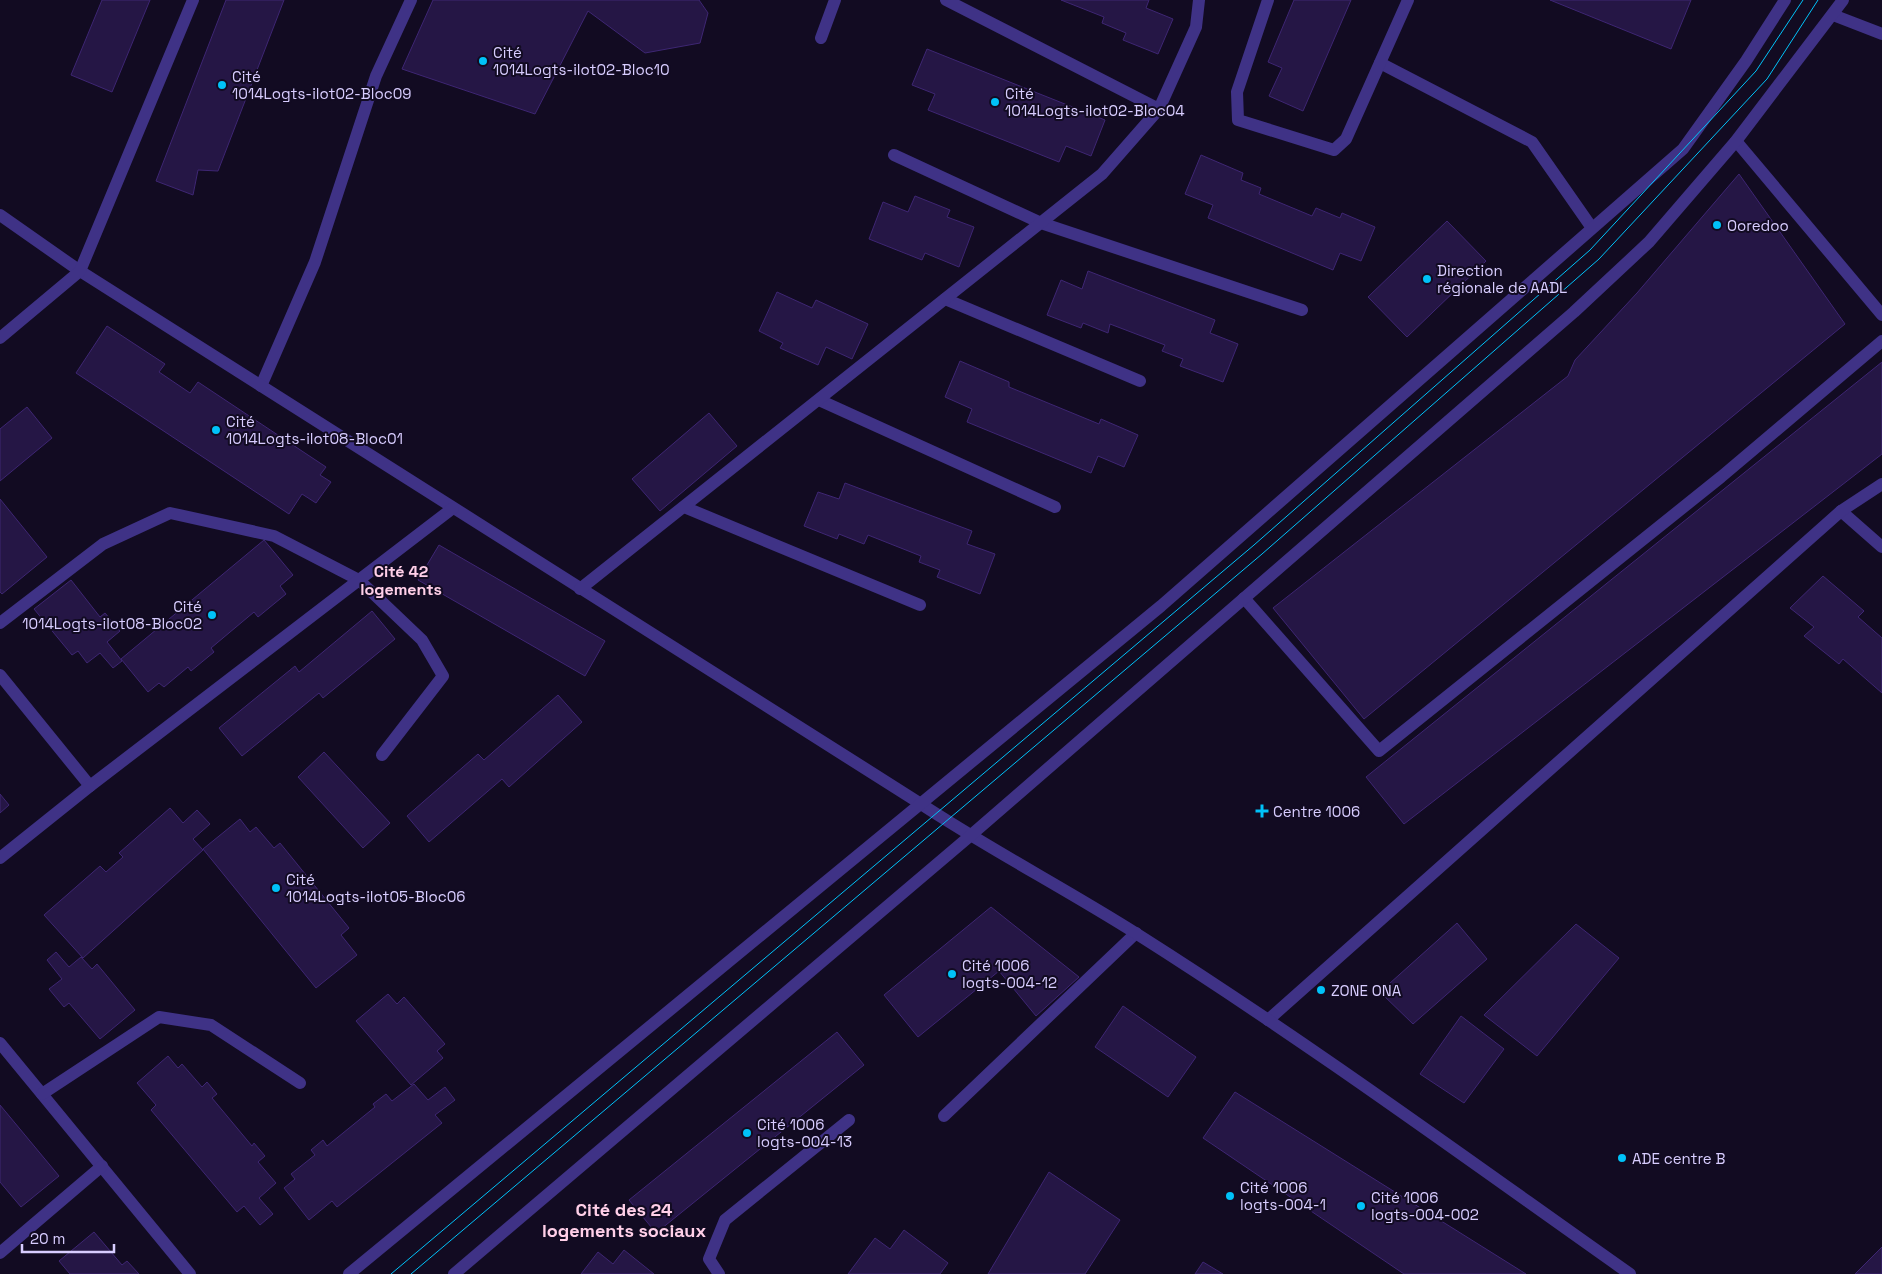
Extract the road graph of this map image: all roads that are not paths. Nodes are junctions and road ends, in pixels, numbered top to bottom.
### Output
1 (193, 0) edge
2 (411, 0) edge
3 (835, 0) edge
4 (946, 0) edge
5 (1199, 0) edge
6 (1268, 0) edge
7 (1408, 0) edge
8 (1785, 0) edge
9 (1843, 0) edge
10 (1833, 15) junction
11 (1882, 34) edge
12 (821, 38) dead end
13 (1380, 63) junction
14 (1159, 109) junction
15 (1736, 141) junction
16 (894, 155) dead end
17 (0, 215) edge
18 (1042, 223) junction
19 (1592, 228) junction
20 (80, 271) junction
21 (945, 299) junction
22 (1302, 310) dead end
23 (1882, 315) edge
24 (0, 338) edge
25 (1882, 341) edge
26 (1140, 382) dead end
27 (261, 386) junction
28 (819, 400) junction
29 (1882, 484) edge
30 (684, 507) junction
31 (1055, 507) dead end
32 (452, 508) junction
33 (1842, 511) junction
34 (1882, 547) edge
35 (359, 580) junction
36 (580, 590) junction
37 (1244, 598) junction
38 (920, 605) dead end
39 (0, 623) edge
40 (0, 675) edge
41 (382, 755) dead end
42 (90, 786) junction
43 (921, 804) junction
44 (970, 836) junction
45 (0, 858) edge
46 (1136, 933) junction
47 (1268, 1020) junction
48 (0, 1043) edge
49 (300, 1083) dead end
50 (42, 1094) junction
51 (944, 1116) dead end
52 (849, 1120) dead end
53 (102, 1166) junction
54 (0, 1253) edge
55 (190, 1274) edge
56 (349, 1274) edge
57 (454, 1274) edge
58 (719, 1274) edge
59 (1630, 1274) edge

1 - 20 street
2 - 27 street
3 - 12 street
4 - 14 street
5 - 14 street
6 - 13 street
7 - 13 street
8 - 19 street
9 - 10 street
10 - 11 street
10 - 15 street
13 - 19 street
14 - 18 street
15 - 23 street
15 - 37 street
16 - 18 street
17 - 20 street
18 - 21 street
18 - 22 street
19 - 43 street
20 - 24 street
20 - 27 street
21 - 26 street
21 - 28 street
25 - 37 street
27 - 32 street
28 - 30 street
28 - 31 street
29 - 33 street
30 - 36 street
30 - 38 street
32 - 35 street
32 - 36 street
33 - 34 street
33 - 47 street
35 - 39 street
35 - 41 street
35 - 42 street
36 - 43 street
37 - 44 street
40 - 42 street
42 - 45 street
43 - 44 street
43 - 56 street
44 - 46 street
44 - 57 street
46 - 47 street
46 - 51 street
47 - 59 street
48 - 50 street
49 - 50 street
50 - 53 street
52 - 58 street
53 - 54 street
53 - 55 street

